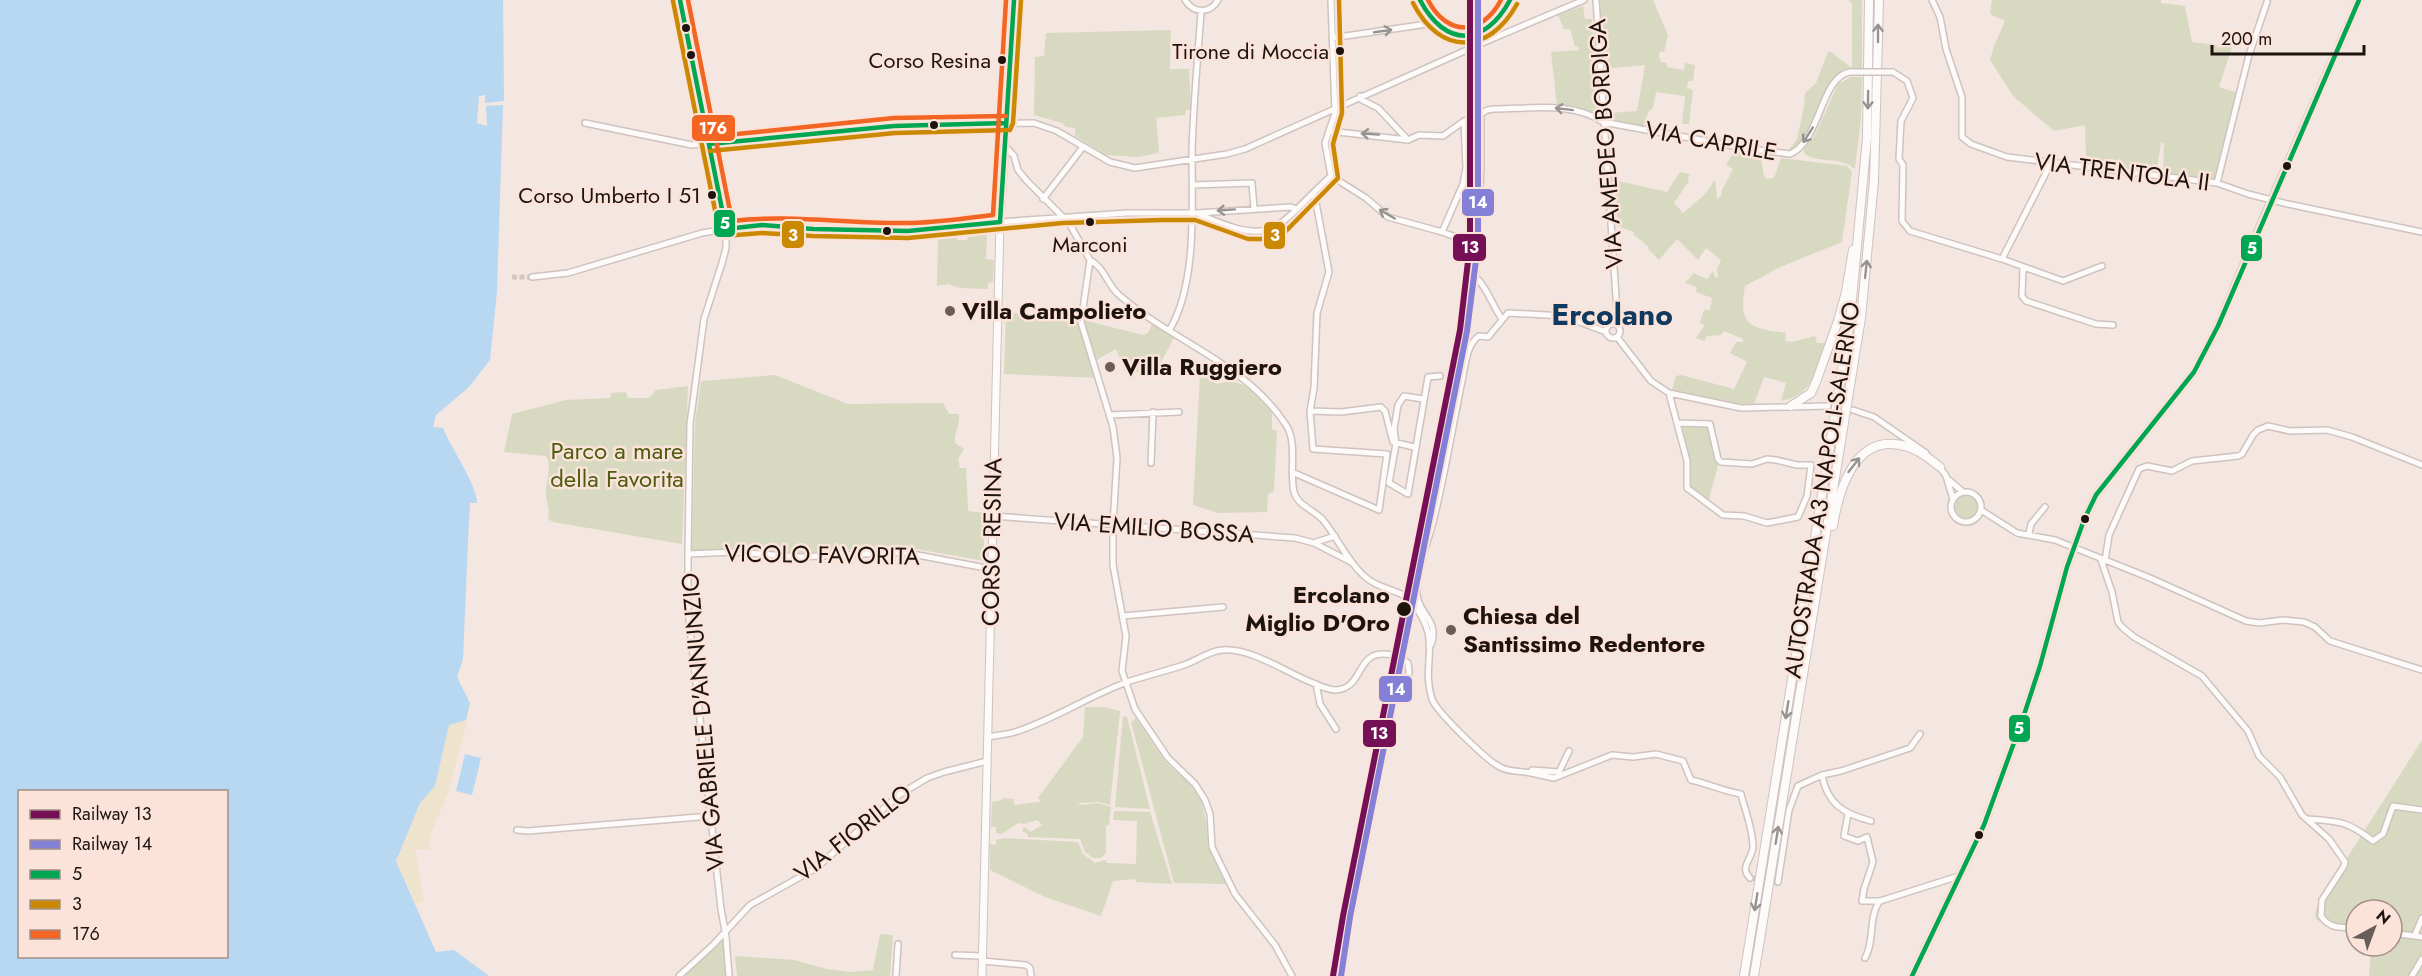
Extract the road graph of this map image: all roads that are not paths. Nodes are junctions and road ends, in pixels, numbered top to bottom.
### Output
1 (681, 0) edge
2 (1014, 0) edge
3 (1185, 0) edge
4 (1218, 0) edge
5 (1331, 0) edge
6 (1420, 0) edge
7 (1510, 0) edge
8 (1584, 0) edge
9 (1596, 0) edge
10 (1869, 0) edge
11 (1879, 0) edge
12 (1932, 0) edge
13 (2359, 0) edge
14 (2267, 2) dead end
15 (1201, 11) junction
16 (1434, 23) junction
17 (1332, 38) junction
18 (1360, 96) junction
19 (1334, 108) junction
20 (1604, 122) junction
21 (585, 123) dead end
22 (1006, 123) junction
23 (1329, 131) junction
24 (1408, 140) junction
25 (709, 144) junction
26 (1005, 146) junction
27 (1083, 147) junction
28 (1193, 159) junction
29 (2051, 164) junction
30 (1473, 168) junction
31 (1331, 176) junction
32 (2217, 183) junction
33 (1864, 184) junction
34 (1192, 185) junction
35 (1314, 192) junction
36 (1043, 199) junction
37 (2272, 199) junction
38 (1254, 209) junction
39 (1297, 209) junction
40 (1194, 213) junction
41 (1062, 216) junction
42 (1000, 222) junction
43 (726, 229) junction
44 (1442, 232) junction
45 (2422, 232) edge
46 (1466, 245) dead end
47 (2002, 259) junction
48 (1090, 260) junction
49 (2102, 266) dead end
50 (2023, 268) junction
51 (532, 277) tunnel mouth
52 (1502, 319) junction
53 (1616, 324) junction
54 (2113, 325) dead end
55 (1170, 330) junction
56 (1606, 332) junction
57 (1617, 337) junction
58 (1440, 376) dead end
59 (1669, 393) junction
60 (1423, 399) junction
61 (1791, 406) junction
62 (1828, 406) dead end
63 (1853, 410) dead end
64 (1310, 411) junction
65 (1153, 412) junction
66 (1179, 412) dead end
67 (1110, 415) junction
68 (1678, 423) junction
69 (1396, 444) junction
70 (1414, 447) junction
71 (1151, 463) dead end
72 (2422, 465) edge
73 (1940, 467) junction
74 (1292, 472) junction
75 (1946, 476) junction
76 (1963, 492) junction
77 (1953, 499) junction
78 (2045, 507) dead end
79 (1982, 510) junction
80 (993, 516) junction
81 (1989, 517) junction
82 (1978, 518) junction
83 (1113, 525) junction
84 (2029, 534) junction
85 (1337, 538) junction
86 (1314, 543) junction
87 (1326, 548) junction
88 (2074, 549) junction
89 (688, 554) junction
90 (2103, 560) junction
91 (1353, 563) junction
92 (991, 569) junction
93 (1819, 580) junction
94 (1403, 595) tunnel mouth
95 (1412, 603) tunnel mouth
96 (1223, 607) dead end
97 (1124, 616) junction
98 (1431, 645) junction
99 (1392, 656) dead end
100 (1400, 657) dead end
101 (2422, 670) edge
102 (1126, 682) junction
103 (1316, 684) junction
104 (1404, 699) dead end
105 (1336, 729) dead end
106 (1920, 734) dead end
107 (988, 737) junction
108 (1569, 751) dead end
109 (987, 761) junction
110 (1531, 773) junction
111 (1821, 775) junction
112 (2422, 810) edge
113 (1848, 814) junction
114 (711, 816) junction
115 (2307, 819) junction
116 (1871, 821) dead end
117 (517, 830) dead end
118 (1959, 876) junction
119 (1750, 878) dead end
120 (1778, 882) dead end
121 (1880, 901) junction
122 (2422, 918) edge
123 (2344, 928) edge
124 (725, 931) junction
125 (2404, 934) edge
126 (2415, 935) junction
127 (2422, 937) edge
128 (898, 944) dead end
129 (955, 955) dead end
130 (982, 958) junction
131 (1865, 958) dead end
132 (2422, 959) edge
133 (679, 976) edge
134 (729, 976) edge
135 (896, 976) edge
136 (982, 976) edge
137 (1031, 976) edge
138 (1292, 976) edge
139 (1744, 976) edge
140 (1754, 976) edge
141 (1912, 976) edge
142 (2412, 976) edge

1 - 25 main road
2 - 22 main road, CORSO RESINA
3 - 15 street
4 - 15 street
5 - 17 street
6 - 16 street
7 - 16 street
8 - 18 street
9 - 20 street, VIA AMEDEO BORDIGA
10 -> 33 highway, AUTOSTRADA A3 NAPOLI-SALERNO
93 -> 11 highway, AUTOSTRADA A3 NAPOLI-SALERNO
12 - 29 street, VIA TRENTOLA II
13 - 37 main road
14 - 32 street
15 - 28 street
17 -> 16 street
17 - 19 street
18 - 19 street
18 - 24 street
19 - 23 street
19 - 28 street
20 -> 30 street, VIA CAPRILE
47 -> 20 street, VIA CAPRILE, bridge
20 - 53 street, VIA AMEDEO BORDIGA
21 - 25 street
22 - 25 street
22 - 26 main road, CORSO RESINA
22 - 27 street
24 -> 23 street
23 - 31 street
24 - 30 street
25 - 43 main road
26 - 36 street
26 - 42 main road, CORSO RESINA
27 - 28 street
27 - 36 street
28 - 34 street
29 - 32 street, VIA TRENTOLA II
29 - 47 street
30 - 44 street
30 - 52 street
31 - 35 street
44 -> 31 street
32 - 37 street, VIA TRENTOLA II
33 - 61 highway
33 -> 139 highway, AUTOSTRADA A3 NAPOLI-SALERNO
34 - 38 street
34 - 40 street
35 - 39 street
35 - 64 street
36 - 41 street
37 - 45 street, VIA TRENTOLA II
37 - 88 main road
38 - 39 street
38 -> 40 street
39 - 40 street
40 - 41 street
40 - 55 street
41 - 42 street
41 - 48 street
42 - 43 main road
42 - 80 main road, CORSO RESINA
43 - 51 street
43 - 89 street, VIA GABRIELE D'ANNUNZIO
44 - 46 street
47 - 50 street
48 - 55 street
48 - 67 street
49 - 50 street
50 - 54 street
52 - 56 street
52 - 98 street
53 - 56 street
53 - 57 street
55 - 74 street
56 - 57 street
57 - 59 street
58 - 60 street
59 - 61 street
59 - 68 street
60 - 69 street
60 - 70 street
61 - 62 street
63 - 73 street
64 - 69 street
64 - 74 street
65 - 66 street
65 - 67 street
65 - 71 street
67 - 83 street
68 - 68 street
69 - 70 street
69 - 70 street
72 - 90 street
73 - 75 street
93 -> 73 highway
74 - 85 street
75 - 76 street
75 - 77 street
76 - 77 street
76 - 79 street
77 - 82 street
78 - 84 street
79 - 81 street
79 - 82 street
80 - 83 street, VIA EMILIO BOSSA
80 - 92 main road, CORSO RESINA
81 - 82 street
81 - 84 street
83 - 86 street, VIA EMILIO BOSSA
83 - 97 street
84 - 88 street
85 - 86 street, VIA EMILIO BOSSA
85 - 87 street
85 - 91 street
86 - 87 street, VIA EMILIO BOSSA
87 - 91 street, VIA EMILIO BOSSA
88 - 90 street
88 - 118 main road
89 - 92 street, VICOLO FAVORITA
89 - 114 street, VIA GABRIELE D'ANNUNZIO
90 - 101 street
90 - 115 street
91 - 94 street
92 - 107 main road, CORSO RESINA
140 -> 93 highway, AUTOSTRADA A3 NAPOLI-SALERNO
95 - 98 street
96 - 97 street
97 - 102 street
98 - 110 street
99 - 103 street
100 - 104 street
102 - 103 street
102 - 107 street
102 - 138 street
103 - 105 street
106 - 111 street
107 - 109 main road, CORSO RESINA
108 - 110 street
109 - 124 street, VIA FIORILLO
109 - 130 main road, CORSO RESINA
110 - 119 street
111 - 113 street
111 - 120 street
112 - 115 street
113 - 116 street
113 - 121 street
114 - 117 street
114 - 124 street, VIA GABRIELE D'ANNUNZIO
115 - 123 street
118 - 121 street
118 - 141 main road
121 - 131 street
122 - 126 street
124 - 133 street, VIA FIORILLO
124 - 134 street, VIA GABRIELE D'ANNUNZIO
125 - 126 street
126 - 127 street
128 - 135 street
129 - 130 street
130 - 136 main road, CORSO RESINA
130 - 137 street
132 - 142 street

